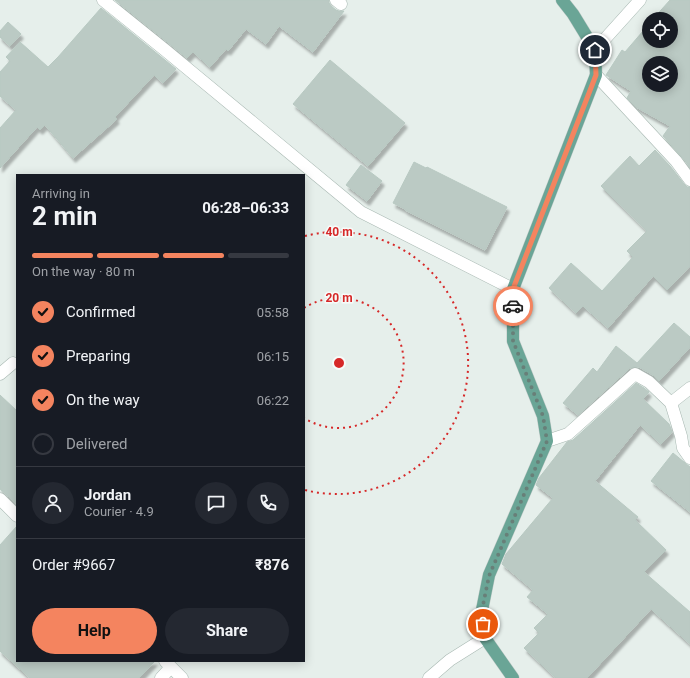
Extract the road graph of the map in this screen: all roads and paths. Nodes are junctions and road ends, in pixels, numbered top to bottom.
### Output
1 (103, 0) edge
2 (562, 0) edge
3 (640, 0) edge
4 (595, 50) junction
5 (596, 75) junction
6 (690, 180) edge
7 (513, 289) junction
8 (13, 363) dead end
9 (0, 374) edge
10 (690, 388) edge
11 (671, 403) junction
12 (547, 441) junction
13 (690, 458) edge
14 (0, 499) edge
15 (16, 515) edge
16 (485, 638) junction
17 (168, 664) edge
18 (161, 678) edge
19 (182, 678) edge
20 (429, 678) edge
21 (513, 678) edge

1 - 7 street
2 - 4 main road
3 - 4 street
4 - 5 main road
5 - 6 street
5 - 7 main road
7 - 12 main road
8 - 9 street
10 - 11 street
11 - 12 street
11 - 13 street
12 - 16 main road
14 - 15 street
16 - 20 street
16 - 21 main road
17 - 18 street
17 - 19 street

